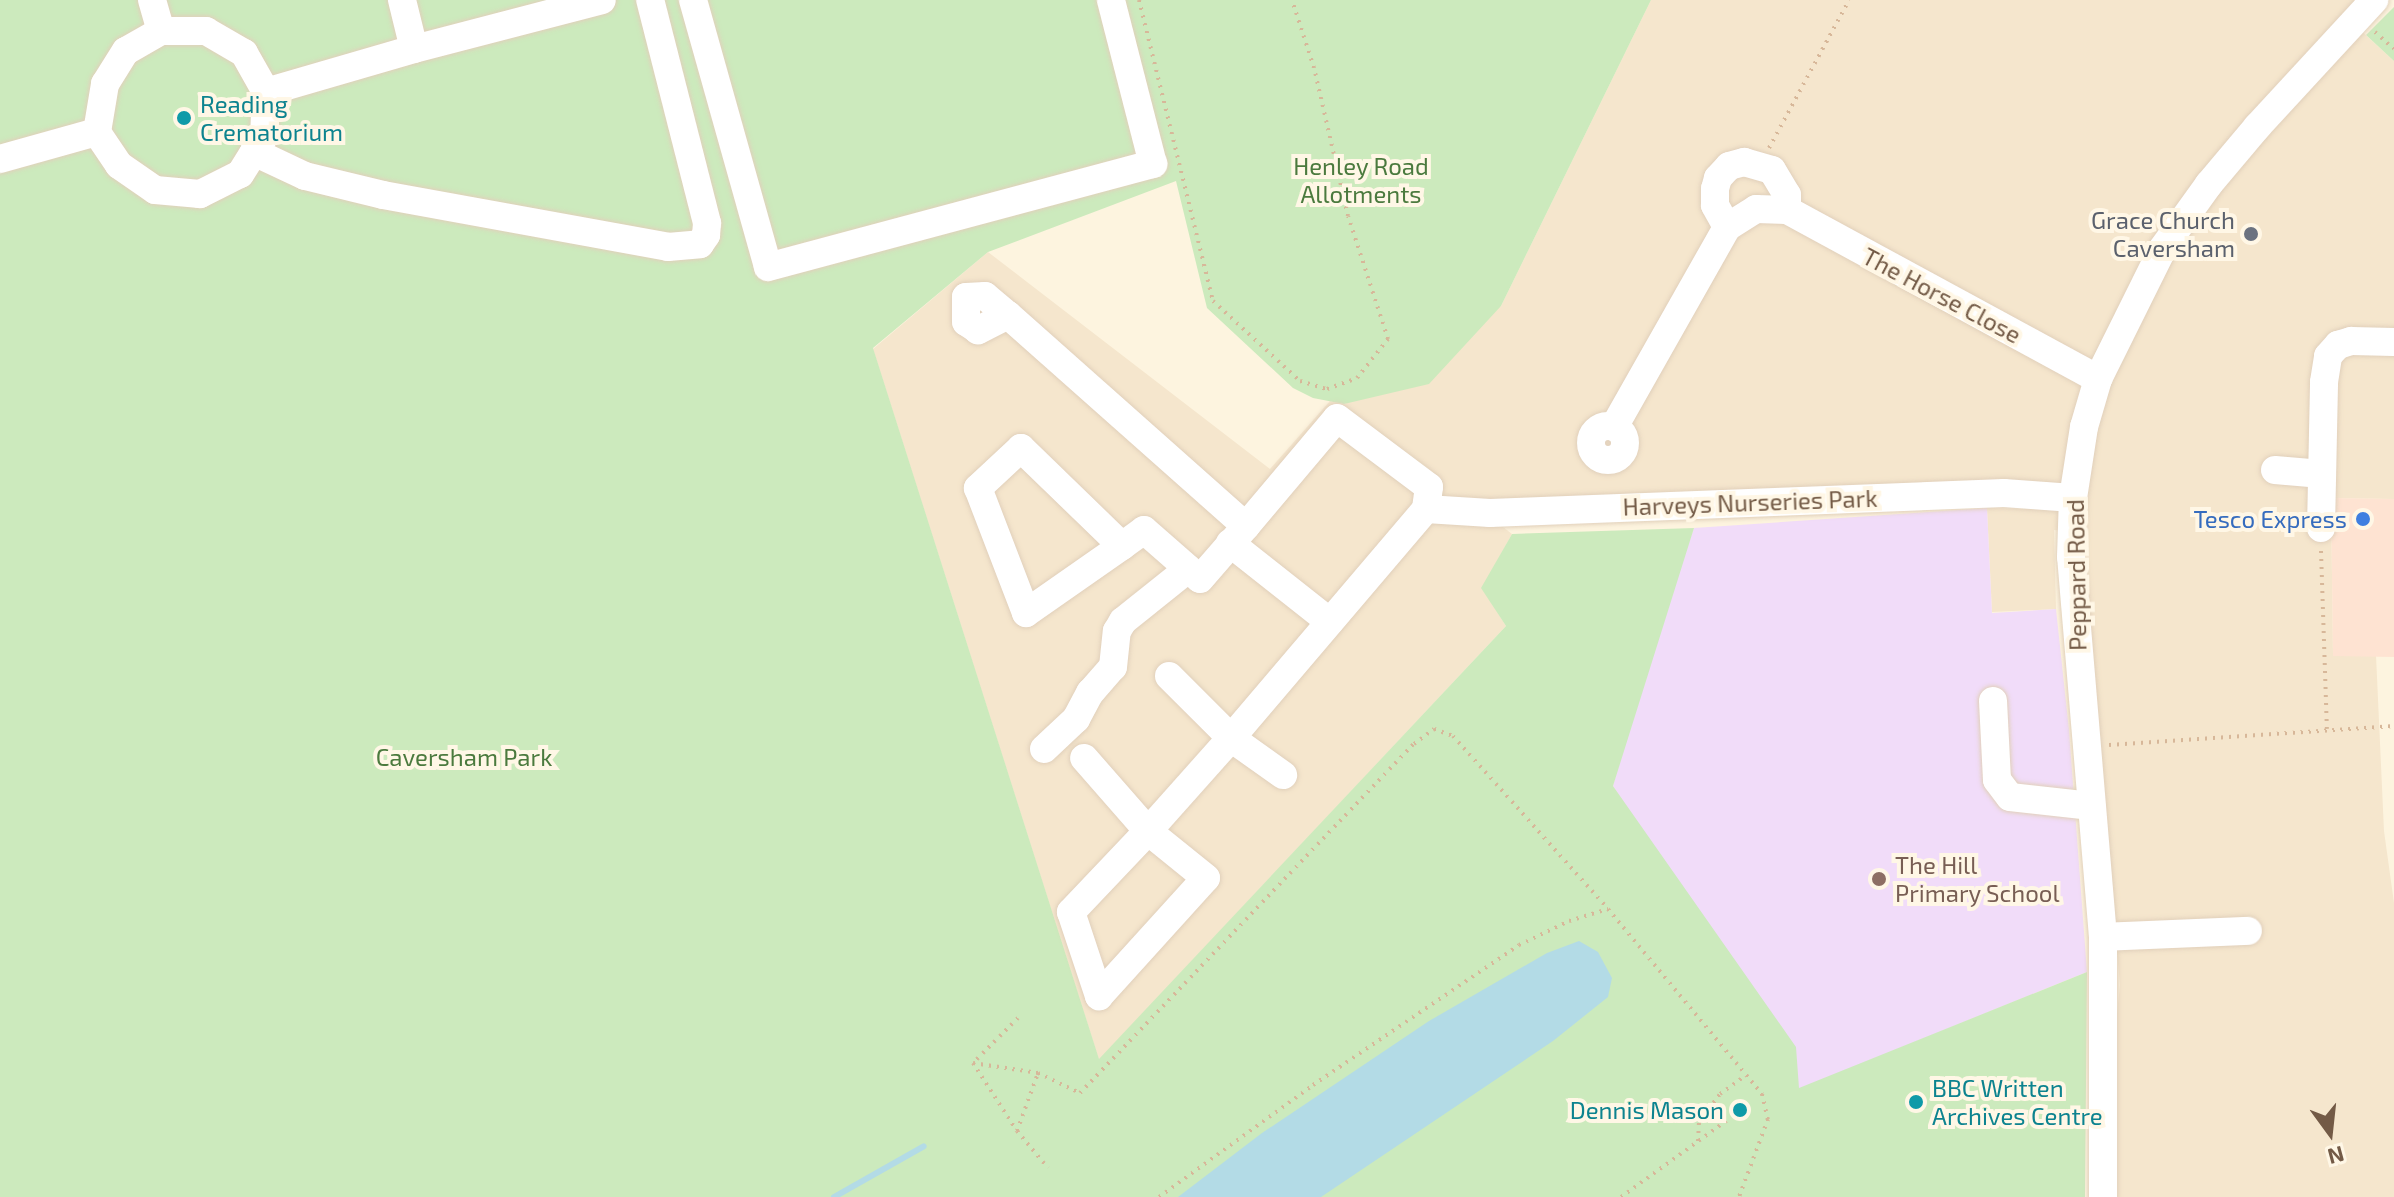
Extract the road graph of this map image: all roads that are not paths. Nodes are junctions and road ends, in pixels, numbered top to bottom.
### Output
1 (152, 0) edge
2 (402, 0) edge
3 (602, 0) edge
4 (650, 0) edge
5 (693, 0) edge
6 (1111, 0) edge
7 (2374, 0) edge
8 (161, 31) junction
9 (414, 49) junction
10 (266, 92) junction
11 (97, 132) junction
12 (0, 135) edge
13 (254, 152) junction
14 (12, 155) edge
15 (1787, 210) junction
16 (1727, 227) junction
17 (1008, 315) dead end
18 (2394, 342) edge
19 (2098, 379) junction
20 (1614, 427) dead end
21 (2275, 470) dead end
22 (2322, 474) junction
23 (2073, 498) junction
24 (1426, 509) junction
25 (2321, 528) road end
26 (1238, 535) junction
27 (1122, 546) junction
28 (1188, 569) junction
29 (1330, 622) junction
30 (1169, 676) dead end
31 (1993, 701) dead end
32 (1231, 738) junction
33 (1044, 749) dead end
34 (1084, 758) dead end
35 (1283, 775) dead end
36 (2092, 806) junction
37 (1148, 831) junction
38 (2248, 931) dead end
39 (2103, 937) junction
40 (2103, 1197) edge

1 - 8 street
2 - 9 street
3 - 9 street
4 - 13 street
5 - 6 street
7 - 19 street, Peppard Road
8 - 10 street
8 - 11 street
9 - 10 street
10 - 13 street
11 - 13 street
11 - 14 street
12 - 14 street
15 - 16 street
15 - 16 street
15 - 19 street, The Horse Close
16 - 20 street
17 - 26 street
18 - 22 street
19 - 23 street, Peppard Road
21 - 22 street
22 - 25 street
23 - 24 street, Harveys Nurseries Park
23 - 36 street, Peppard Road
24 - 26 street
24 - 29 street
26 - 28 street
26 - 29 street
27 - 27 street
27 - 28 street
28 - 33 street
29 - 32 street
30 - 32 street
31 - 36 street
32 - 35 street
32 - 37 street
34 - 37 street
36 - 39 street, Peppard Road
37 - 37 street
38 - 39 street
39 - 40 street, Peppard Road

